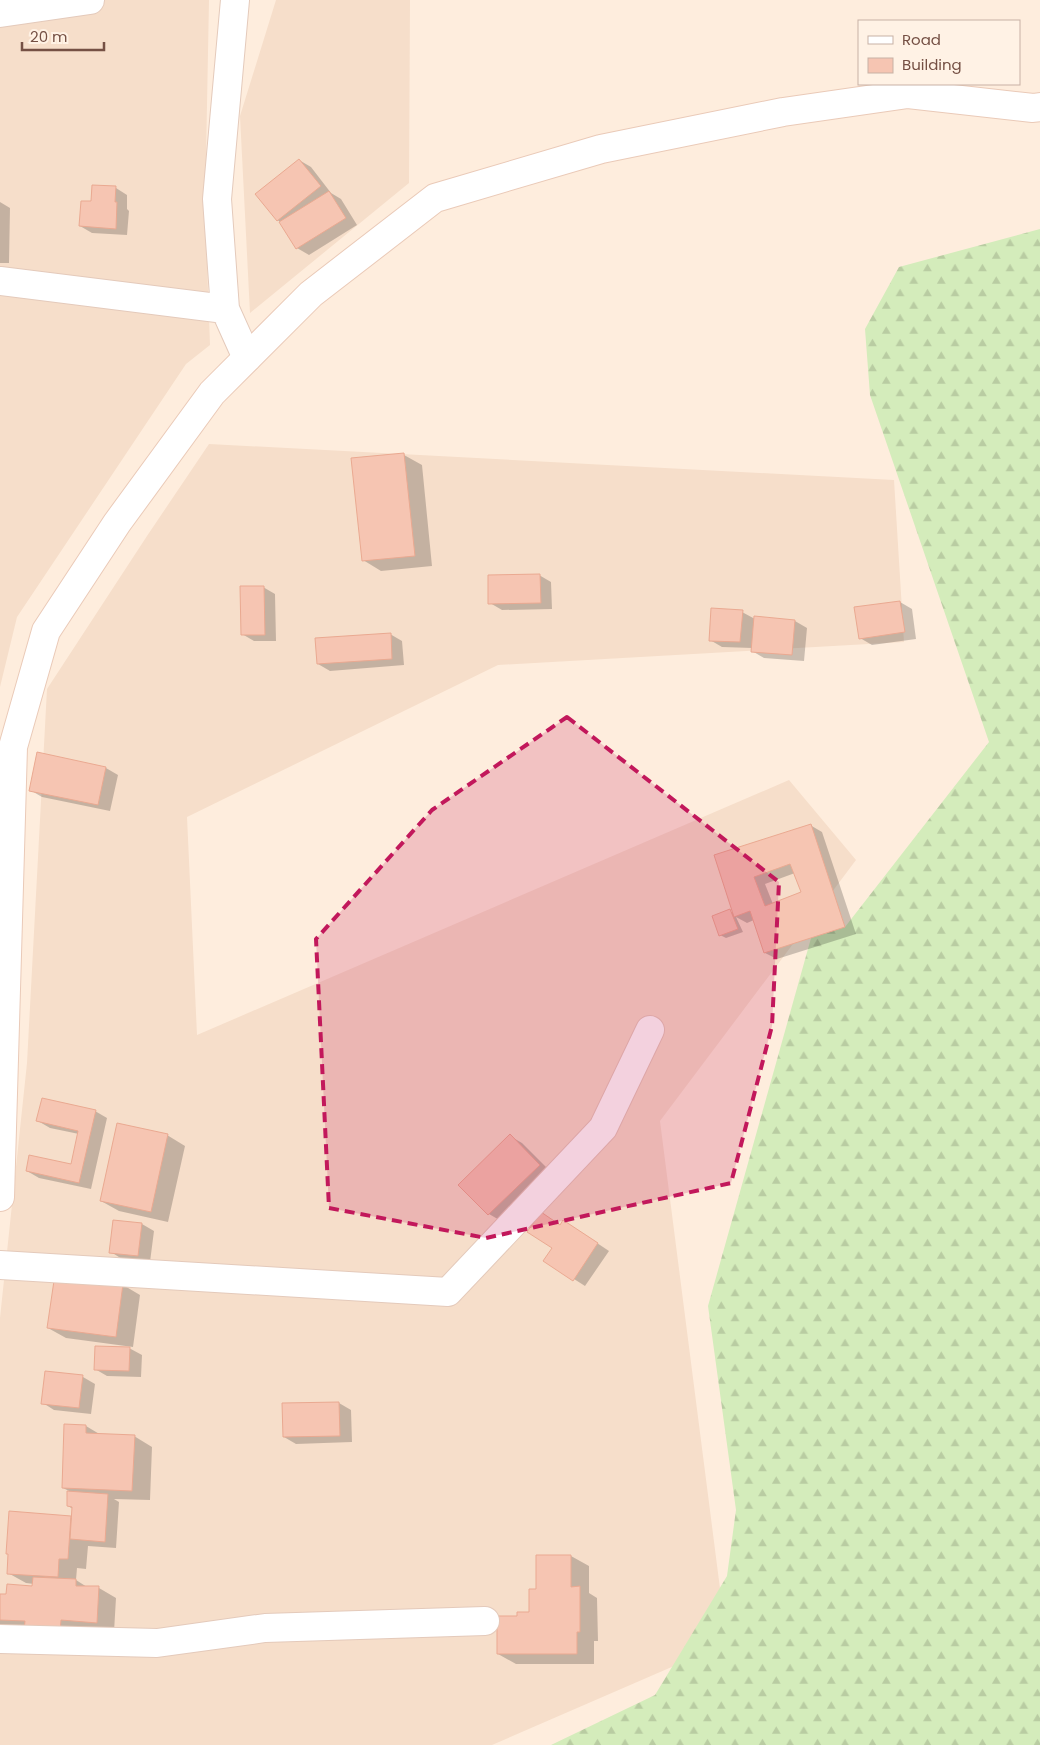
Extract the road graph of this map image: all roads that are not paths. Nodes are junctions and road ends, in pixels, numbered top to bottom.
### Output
1 (90, 0) edge
2 (235, 0) edge
3 (0, 13) edge
4 (1040, 107) edge
5 (0, 280) edge
6 (225, 309) junction
7 (247, 358) junction
8 (650, 1030) dead end
9 (0, 1197) edge
10 (0, 1264) edge
11 (485, 1621) dead end
12 (0, 1639) edge

1 - 3 street
2 - 6 street
4 - 7 street
5 - 6 street
6 - 7 street
7 - 9 street
8 - 10 street
11 - 12 street

